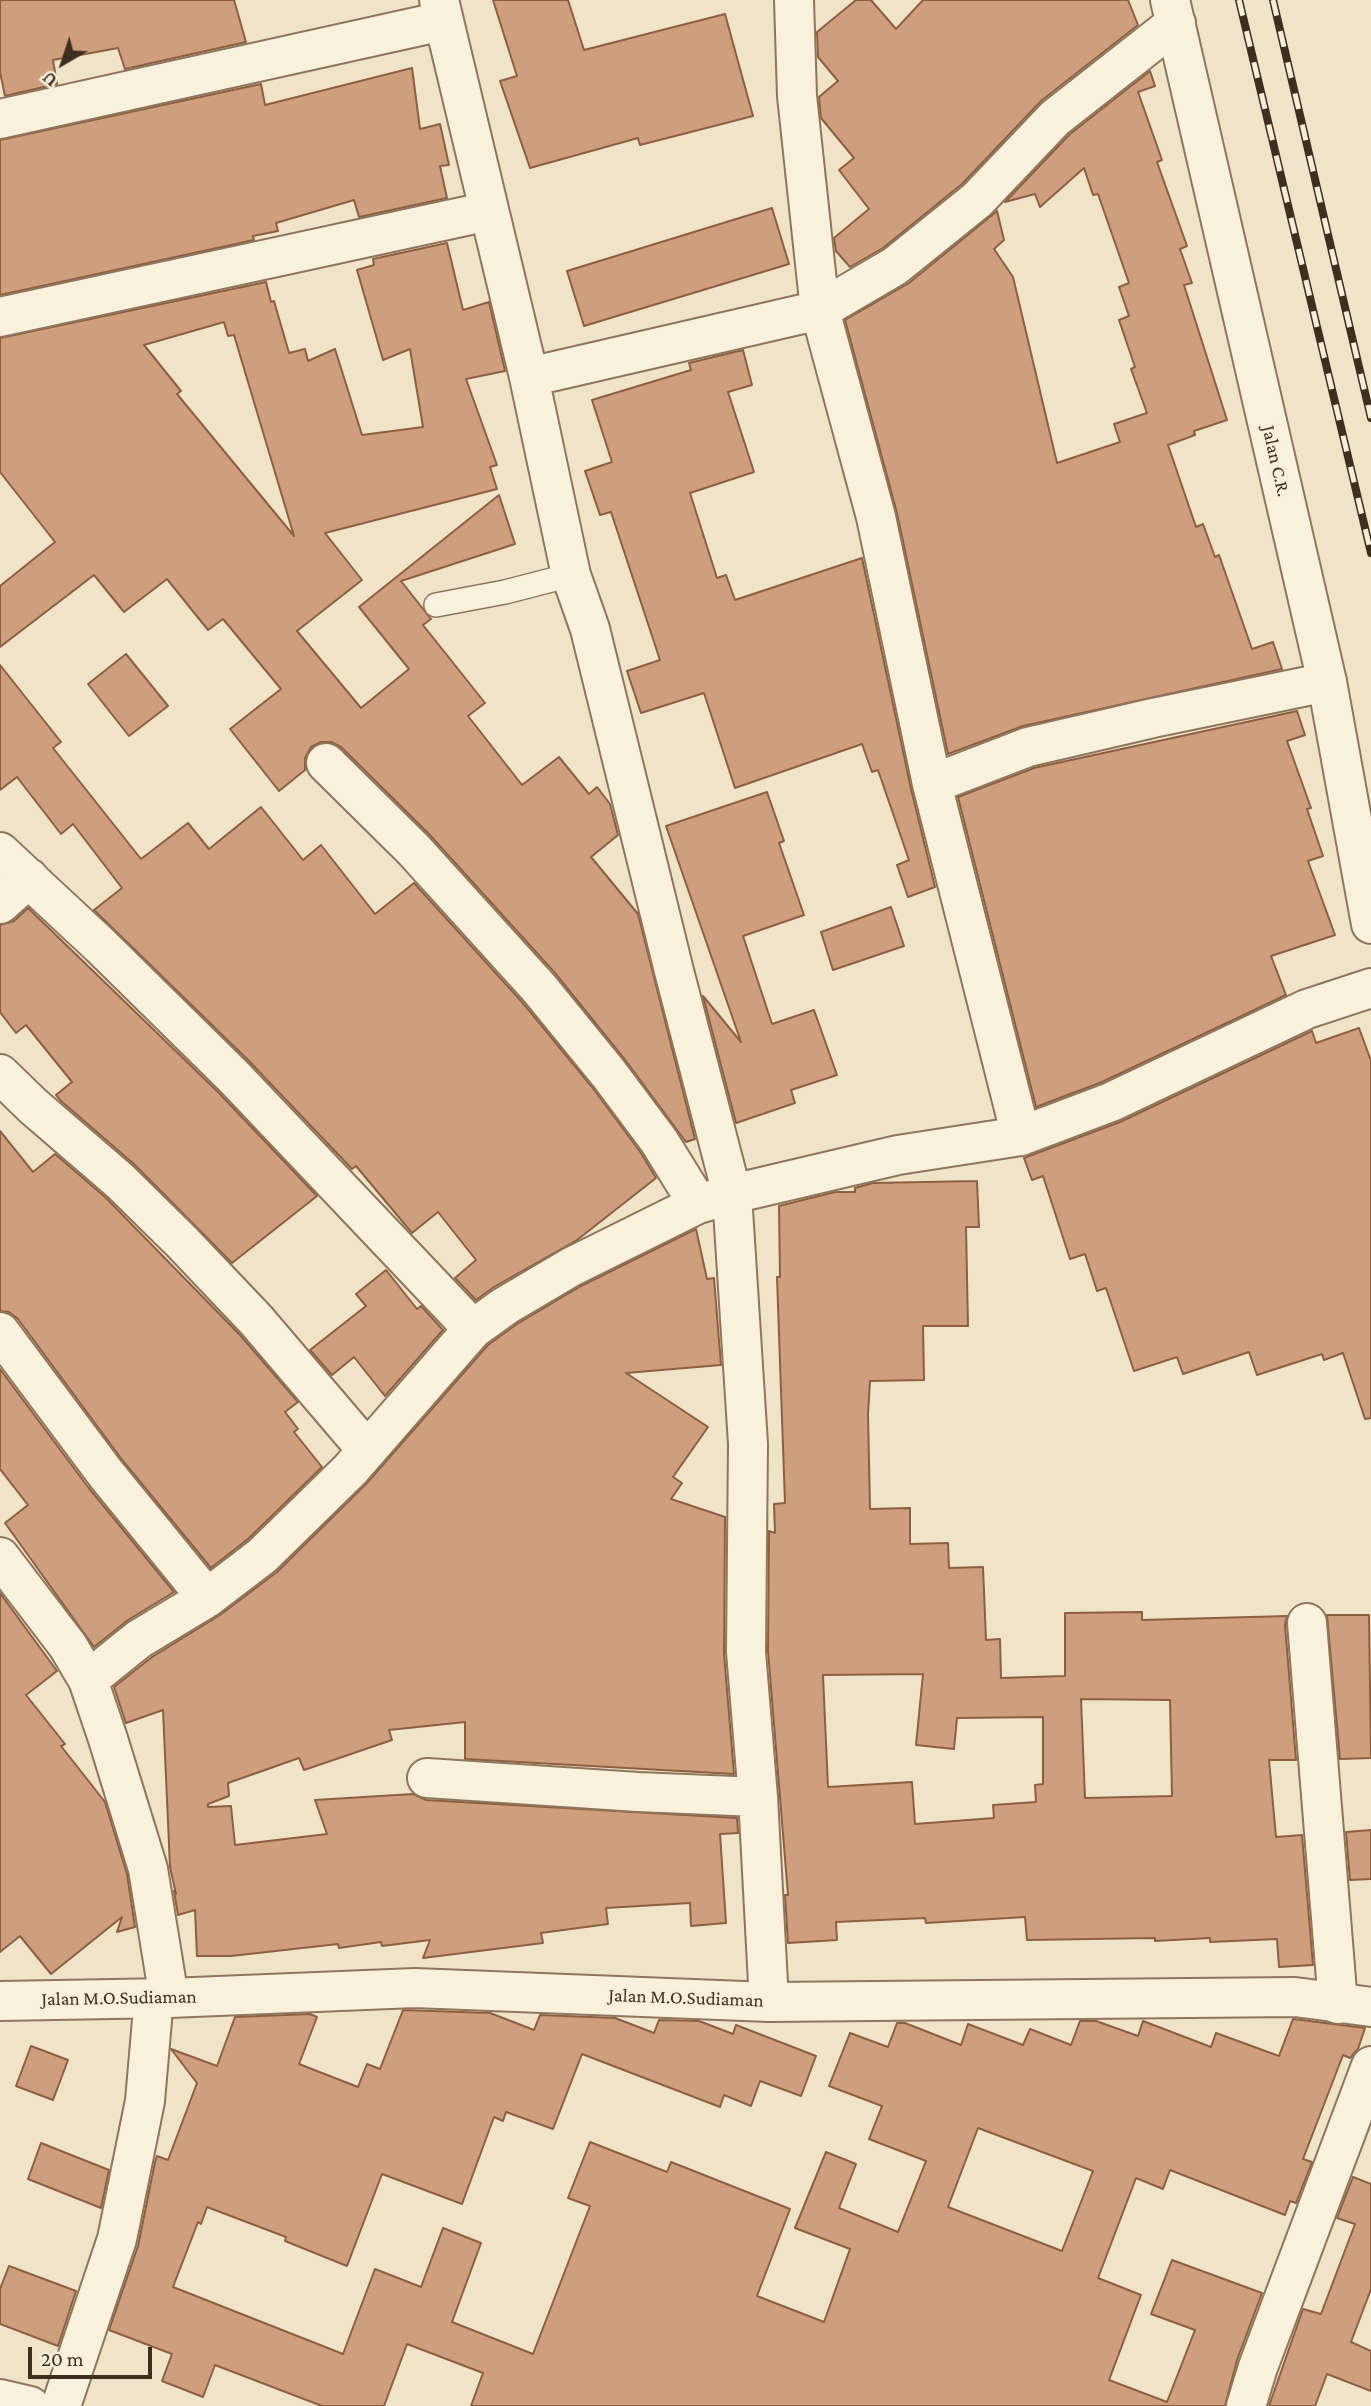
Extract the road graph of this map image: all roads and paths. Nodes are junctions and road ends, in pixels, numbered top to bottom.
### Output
1 (794, 0) edge
2 (441, 10) edge
3 (1173, 11) edge
4 (0, 119) edge
5 (489, 211) junction
6 (820, 310) junction
7 (0, 317) edge
8 (529, 377) junction
9 (570, 575) junction
10 (436, 605) dead end
11 (1326, 682) junction
12 (326, 763) dead end
13 (932, 784) junction
14 (0, 852) edge
15 (29, 878) junction
16 (0, 904) edge
17 (1371, 924) edge
18 (1371, 988) edge
19 (0, 1073) edge
20 (1021, 1136) junction
21 (715, 1199) junction
22 (473, 1329) junction
23 (0, 1332) edge
24 (366, 1449) junction
25 (0, 1557) edge
26 (206, 1598) junction
27 (1307, 1623) dead end
28 (88, 1679) junction
29 (427, 1778) dead end
30 (758, 1797) junction
31 (162, 1998) junction
32 (0, 2001) edge
33 (769, 2002) junction
34 (1355, 2006) edge
35 (1371, 2066) edge
36 (0, 2399) edge
37 (30, 2406) edge
38 (61, 2406) edge
39 (1246, 2406) edge

1 - 6 street
2 - 4 street
2 - 5 street
3 - 6 street
3 - 11 street, Jalan C.R.
5 - 7 street
5 - 8 street
6 - 8 street
6 - 13 street
8 - 9 street
9 - 10 lane
9 - 21 street
11 - 13 street
11 - 17 street, Jalan C.R.
12 - 21 street
13 - 20 street
14 - 15 street
15 - 16 street
15 - 22 street
18 - 20 street
19 - 24 street
20 - 21 street
21 - 22 street
21 - 30 street
22 - 24 street
23 - 26 street
24 - 26 street
25 - 28 street
26 - 28 street
27 - 34 street
28 - 31 street
29 - 30 street
30 - 33 street
31 - 32 street, Jalan M.O.Sudiaman
31 - 33 street, Jalan M.O.Sudiaman
31 - 38 street
33 - 34 street, Jalan M.O.Sudiaman
35 - 39 street
36 - 37 street

